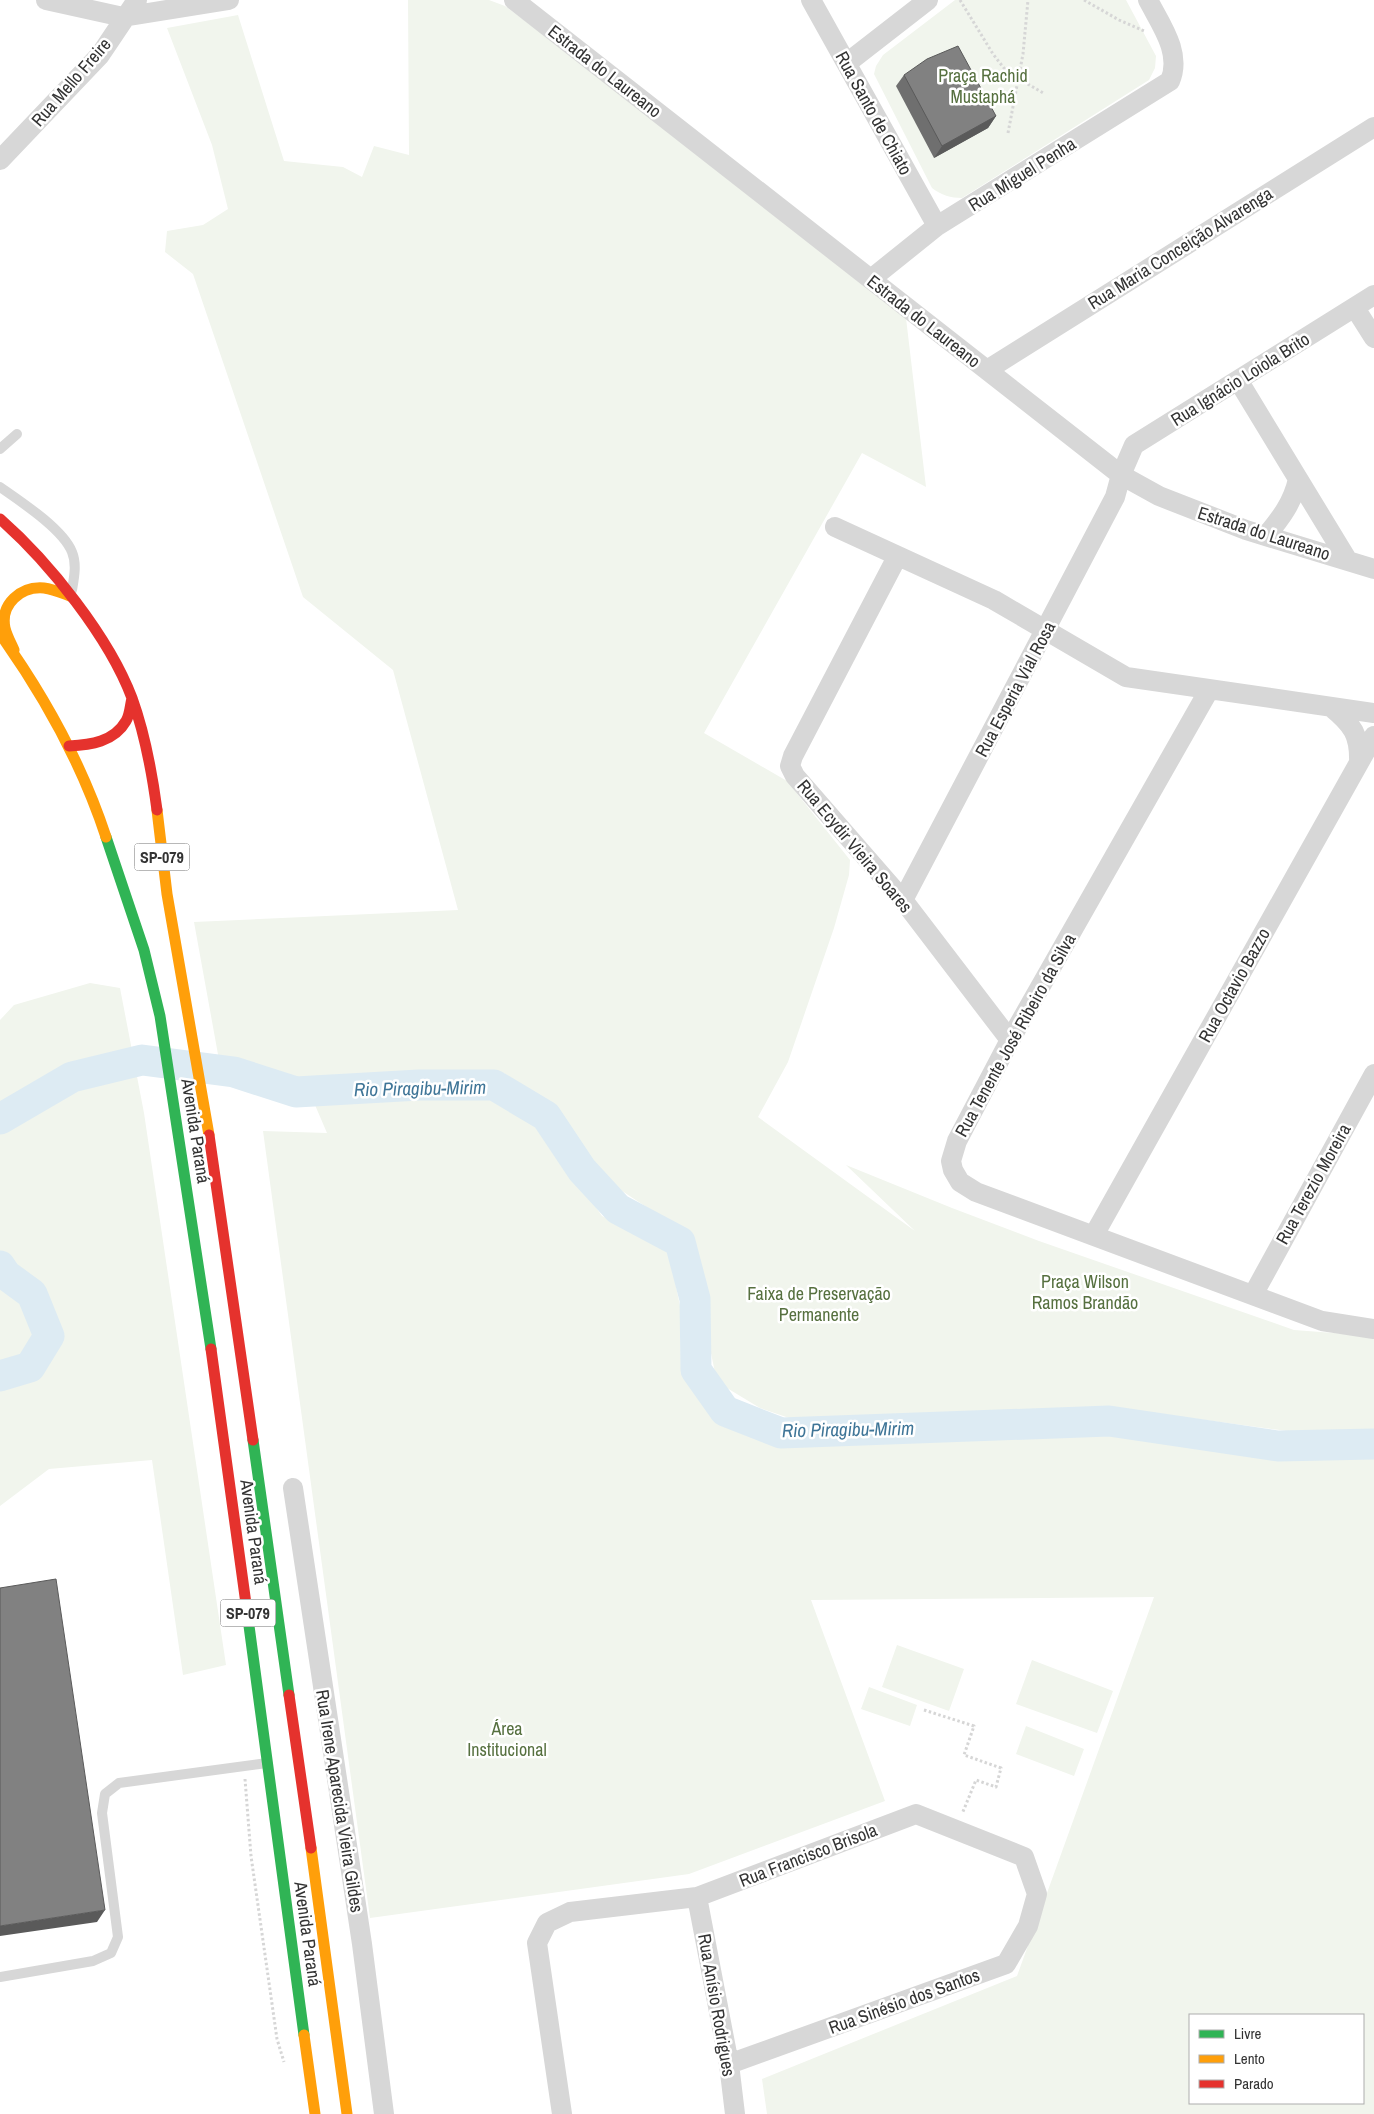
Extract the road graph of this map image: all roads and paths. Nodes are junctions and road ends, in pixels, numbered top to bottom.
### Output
1 (46, 0) edge
2 (137, 0) edge
3 (229, 0) edge
4 (514, 0) edge
5 (811, 0) edge
6 (928, 0) edge
7 (960, 0) edge
8 (1028, 0) edge
9 (1084, 0) edge
10 (1148, 0) edge
11 (124, 17) junction
12 (1169, 42) junction
13 (847, 63) junction
14 (1019, 78) junction
15 (1045, 94) dead end
16 (1374, 127) edge
17 (1008, 133) dead end
18 (0, 160) edge
19 (937, 226) junction
20 (871, 279) junction
21 (1374, 295) edge
22 (1355, 308) junction
23 (1374, 338) edge
24 (987, 370) junction
25 (1238, 380) junction
26 (17, 434) dead end
27 (0, 450) edge
28 (1121, 475) junction
29 (1298, 479) junction
30 (0, 486) edge
31 (0, 519) edge
32 (835, 527) dead end
33 (1266, 536) junction
34 (897, 557) junction
35 (1348, 561) junction
36 (1374, 569) edge
37 (70, 596) junction
38 (1046, 630) junction
39 (0, 634) edge
40 (17, 658) junction
41 (1209, 690) junction
42 (132, 698) junction
43 (1331, 707) junction
44 (1374, 713) edge
45 (1374, 736) edge
46 (69, 746) junction
47 (1359, 763) junction
48 (903, 900) junction
49 (1010, 1040) junction
50 (1374, 1074) edge
51 (1094, 1235) junction
52 (1253, 1295) junction
53 (1374, 1329) edge
54 (294, 1488) dead end
55 (924, 1710) dead end
56 (268, 1763) junction
57 (956, 1829) junction
58 (1037, 1894) joint
59 (697, 1897) junction
60 (0, 1976) edge
61 (729, 2064) junction
62 (315, 2114) edge
63 (347, 2114) edge
64 (384, 2114) edge
65 (562, 2114) edge
66 (735, 2114) edge

1 - 11 street
2 - 11 street, Rua Mello Freire
3 - 11 street
4 - 20 street, Estrada do Laureano
5 - 13 street, Rua Santo de Chiato
6 - 13 street
7 - 14 path
8 - 14 path
9 - 12 path
10 - 12 street
11 - 18 street, Rua Mello Freire
12 - 19 street, Rua Miguel Penha
13 - 19 street, Rua Santo de Chiato
14 - 15 path
14 - 17 path
16 - 24 street, Rua Maria Conceição Alvarenga
19 - 20 street, Rua Miguel Penha
20 - 24 street, Estrada do Laureano
21 - 22 street, Rua Ignácio Loiola Brito
22 - 23 street
22 - 25 street, Rua Ignácio Loiola Brito
24 - 28 street, Estrada do Laureano
25 - 28 street, Rua Ignácio Loiola Brito
25 - 29 street
26 - 27 lane
28 - 33 street, Estrada do Laureano
28 - 38 street, Rua Esperia Vial Rosa
29 - 33 street
29 - 35 street
30 - 37 lane
31 - 37 main road, SP-079
32 - 34 street
33 - 35 street, Estrada do Laureano
34 - 38 street
34 - 48 street, Rua Ecydir Vieira Soares
35 - 36 street, Estrada do Laureano
37 - 40 main road
37 - 42 main road, SP-079
38 - 41 street
38 - 48 street, Rua Esperia Vial Rosa
39 - 40 main road, SP-079
40 - 46 main road, SP-079
41 - 43 street
41 - 49 street, Rua Tenente José Ribeiro da Silva
42 - 46 main road
42 - 63 main road, Avenida Paraná / SP-079
43 - 44 street
43 - 47 street
45 - 47 street, Rua Octavio Bazzo
46 - 56 main road, Avenida Paraná / SP-079
47 - 51 street, Rua Octavio Bazzo
48 - 49 street, Rua Ecydir Vieira Soares
49 - 51 street, Rua Tenente José Ribeiro da Silva
50 - 52 street, Rua Terezio Moreira
51 - 52 street, Rua Tenente José Ribeiro da Silva
52 - 53 street, Rua Tenente José Ribeiro da Silva
54 - 64 street, Rua Irene Aparecida Vieira Gildes
55 - 57 path
56 - 60 lane
56 - 62 main road, Avenida Paraná / SP-079
57 - 58 street, Rua Francisco Brisola
57 - 59 street, Rua Francisco Brisola
58 - 61 street, Rua Sinésio dos Santos
59 - 61 street, Rua Anísio Rodrigues
59 - 65 street, Rua Francisco Brisola
61 - 66 street, Rua Anísio Rodrigues

